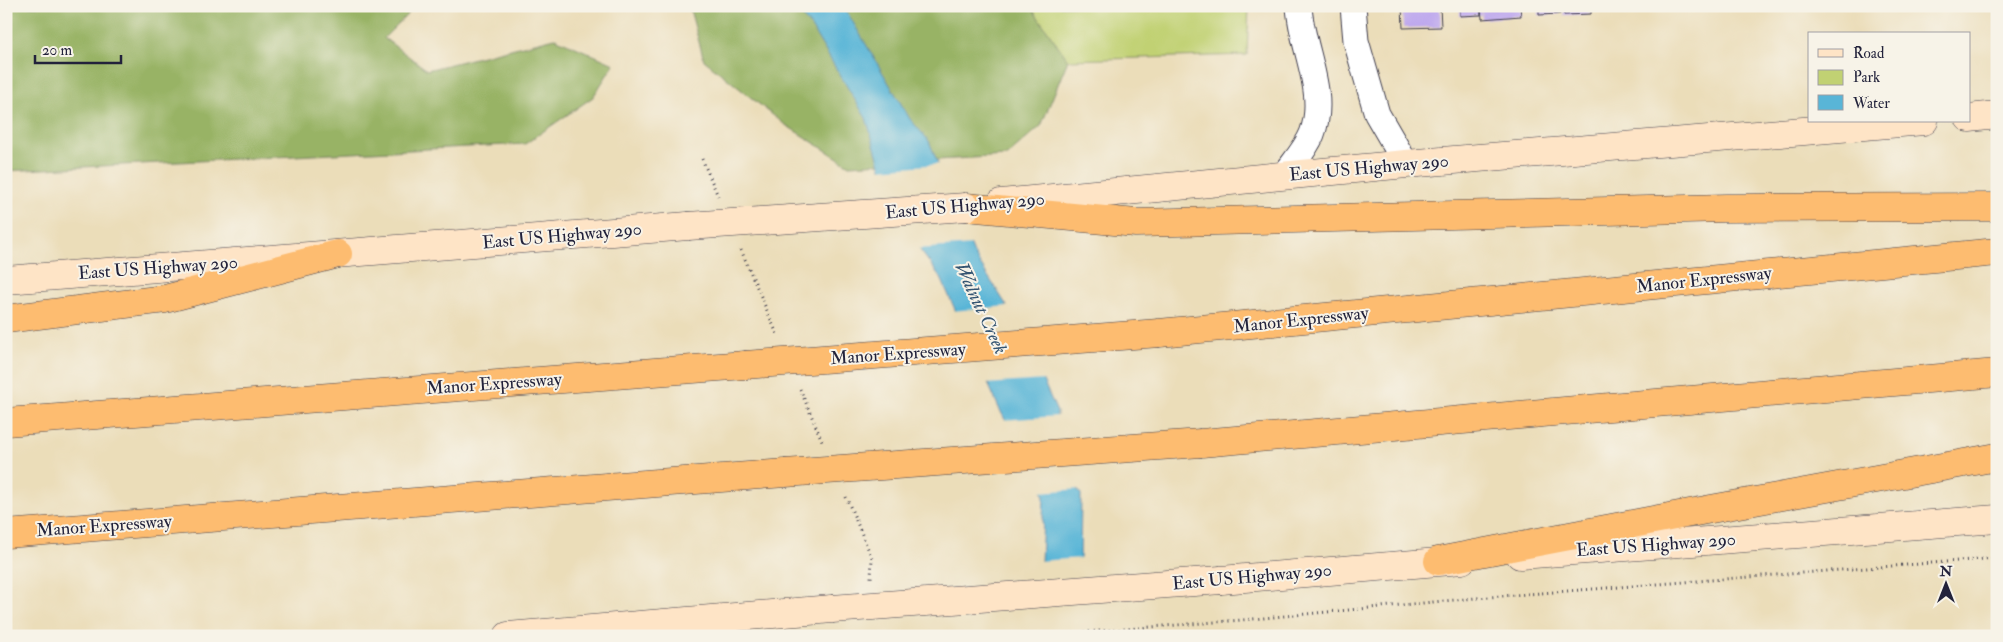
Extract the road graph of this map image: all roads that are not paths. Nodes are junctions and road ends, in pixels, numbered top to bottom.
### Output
1 (1299, 6) edge
2 (1353, 6) edge
3 (1997, 115) edge
4 (1970, 118) edge
5 (1912, 122) edge
6 (1406, 164) junction
7 (1284, 176) junction
8 (966, 207) junction
9 (1997, 207) edge
10 (1997, 252) edge
11 (338, 254) junction
12 (6, 280) edge
13 (6, 319) edge
14 (1997, 373) edge
15 (6, 422) edge
16 (1997, 457) edge
17 (1997, 519) edge
18 (6, 534) edge
19 (1438, 561) junction
20 (508, 636) edge

1 - 7 street
2 - 6 street
3 - 4 main road
5 - 6 main road, East US Highway 290
6 - 7 main road, East US Highway 290
7 - 8 main road, East US Highway 290
8 - 9 highway
8 - 11 main road, East US Highway 290, bridge
10 - 15 highway, Manor Expressway, bridge
11 - 12 main road, East US Highway 290
11 - 13 highway
14 - 18 highway, Manor Expressway, bridge
16 - 19 highway
17 - 19 main road, East US Highway 290
19 - 20 main road, East US Highway 290, bridge

